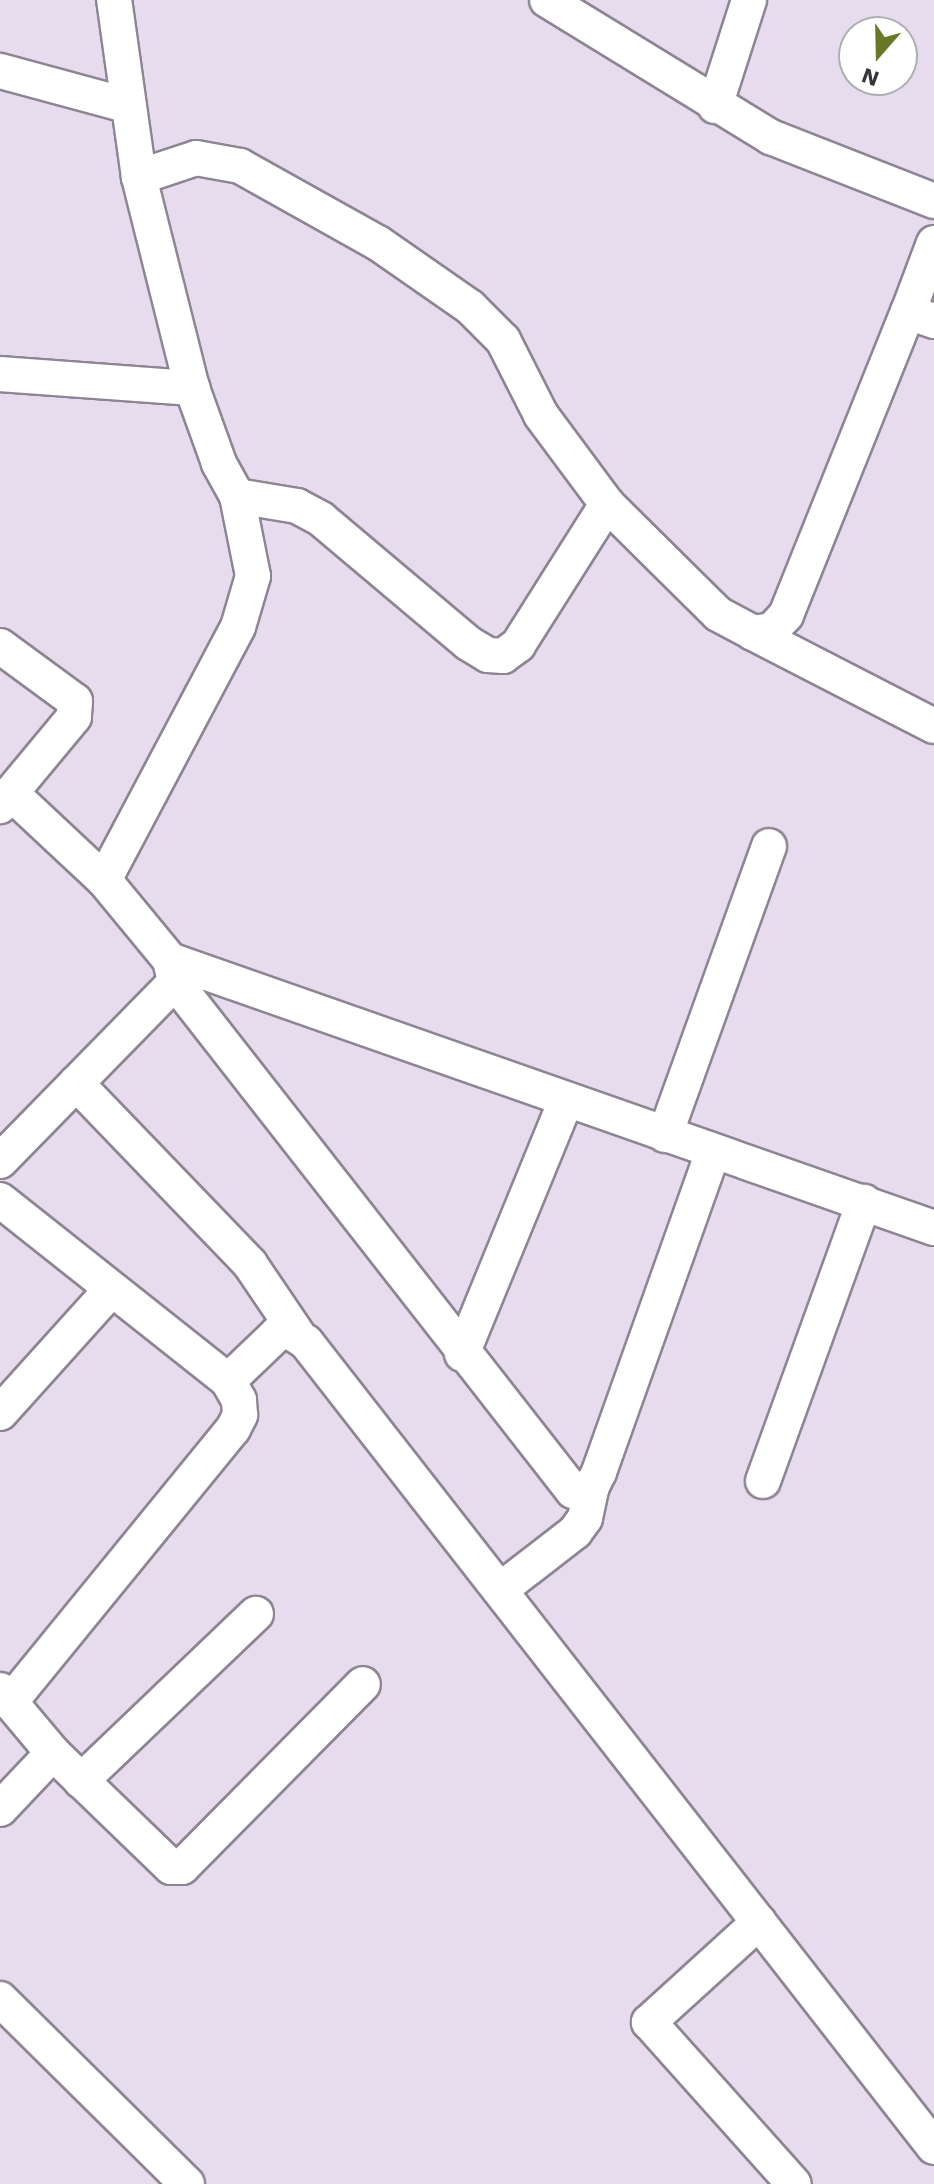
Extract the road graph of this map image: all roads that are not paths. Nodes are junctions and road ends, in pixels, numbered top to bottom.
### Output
1 (114, 0) edge
2 (547, 0) edge
3 (749, 0) edge
4 (0, 71) edge
5 (126, 105) junction
6 (715, 106) junction
7 (139, 177) junction
8 (934, 201) edge
9 (934, 243) edge
10 (921, 316) edge
11 (0, 374) edge
12 (192, 388) junction
13 (237, 496) junction
14 (607, 504) junction
15 (753, 633) junction
16 (0, 646) edge
17 (934, 726) edge
18 (6, 800) edge
19 (769, 846) dead end
20 (104, 880) junction
21 (172, 971) junction
22 (76, 1083) junction
23 (566, 1100) junction
24 (665, 1135) junction
25 (712, 1154) junction
26 (0, 1161) edge
27 (0, 1200) edge
28 (864, 1202) junction
29 (934, 1228) edge
30 (110, 1291) junction
31 (298, 1335) junction
32 (462, 1354) junction
33 (228, 1381) junction
34 (0, 1413) edge
35 (763, 1481) dead end
36 (592, 1486) junction
37 (500, 1590) junction
38 (256, 1614) dead end
39 (363, 1684) dead end
40 (6, 1695) edge
41 (53, 1753) junction
42 (81, 1781) junction
43 (0, 1809) edge
44 (759, 1922) junction
45 (0, 1999) edge
46 (934, 2147) edge
47 (187, 2184) edge
48 (794, 2184) edge

1 - 5 street
2 - 6 street
3 - 6 street
4 - 5 street
5 - 7 street
6 - 8 street
7 - 12 street
7 - 14 street
9 - 10 street
10 - 15 street
11 - 12 street
12 - 13 street
13 - 14 street
13 - 20 street
14 - 15 street
15 - 17 street
16 - 18 street
18 - 20 street
19 - 24 street
20 - 21 street
21 - 22 street
21 - 23 street
21 - 32 street
22 - 26 street
22 - 31 street
23 - 24 street
23 - 32 street
24 - 25 street
25 - 28 street
25 - 36 street
27 - 30 street
28 - 29 street
28 - 35 street
30 - 33 street
30 - 34 street
31 - 33 street
31 - 37 street
32 - 36 street
33 - 40 street
36 - 37 street
37 - 44 street
38 - 42 street
39 - 42 street
40 - 41 street
41 - 42 street
41 - 43 street
44 - 46 street
44 - 48 street
45 - 47 street

